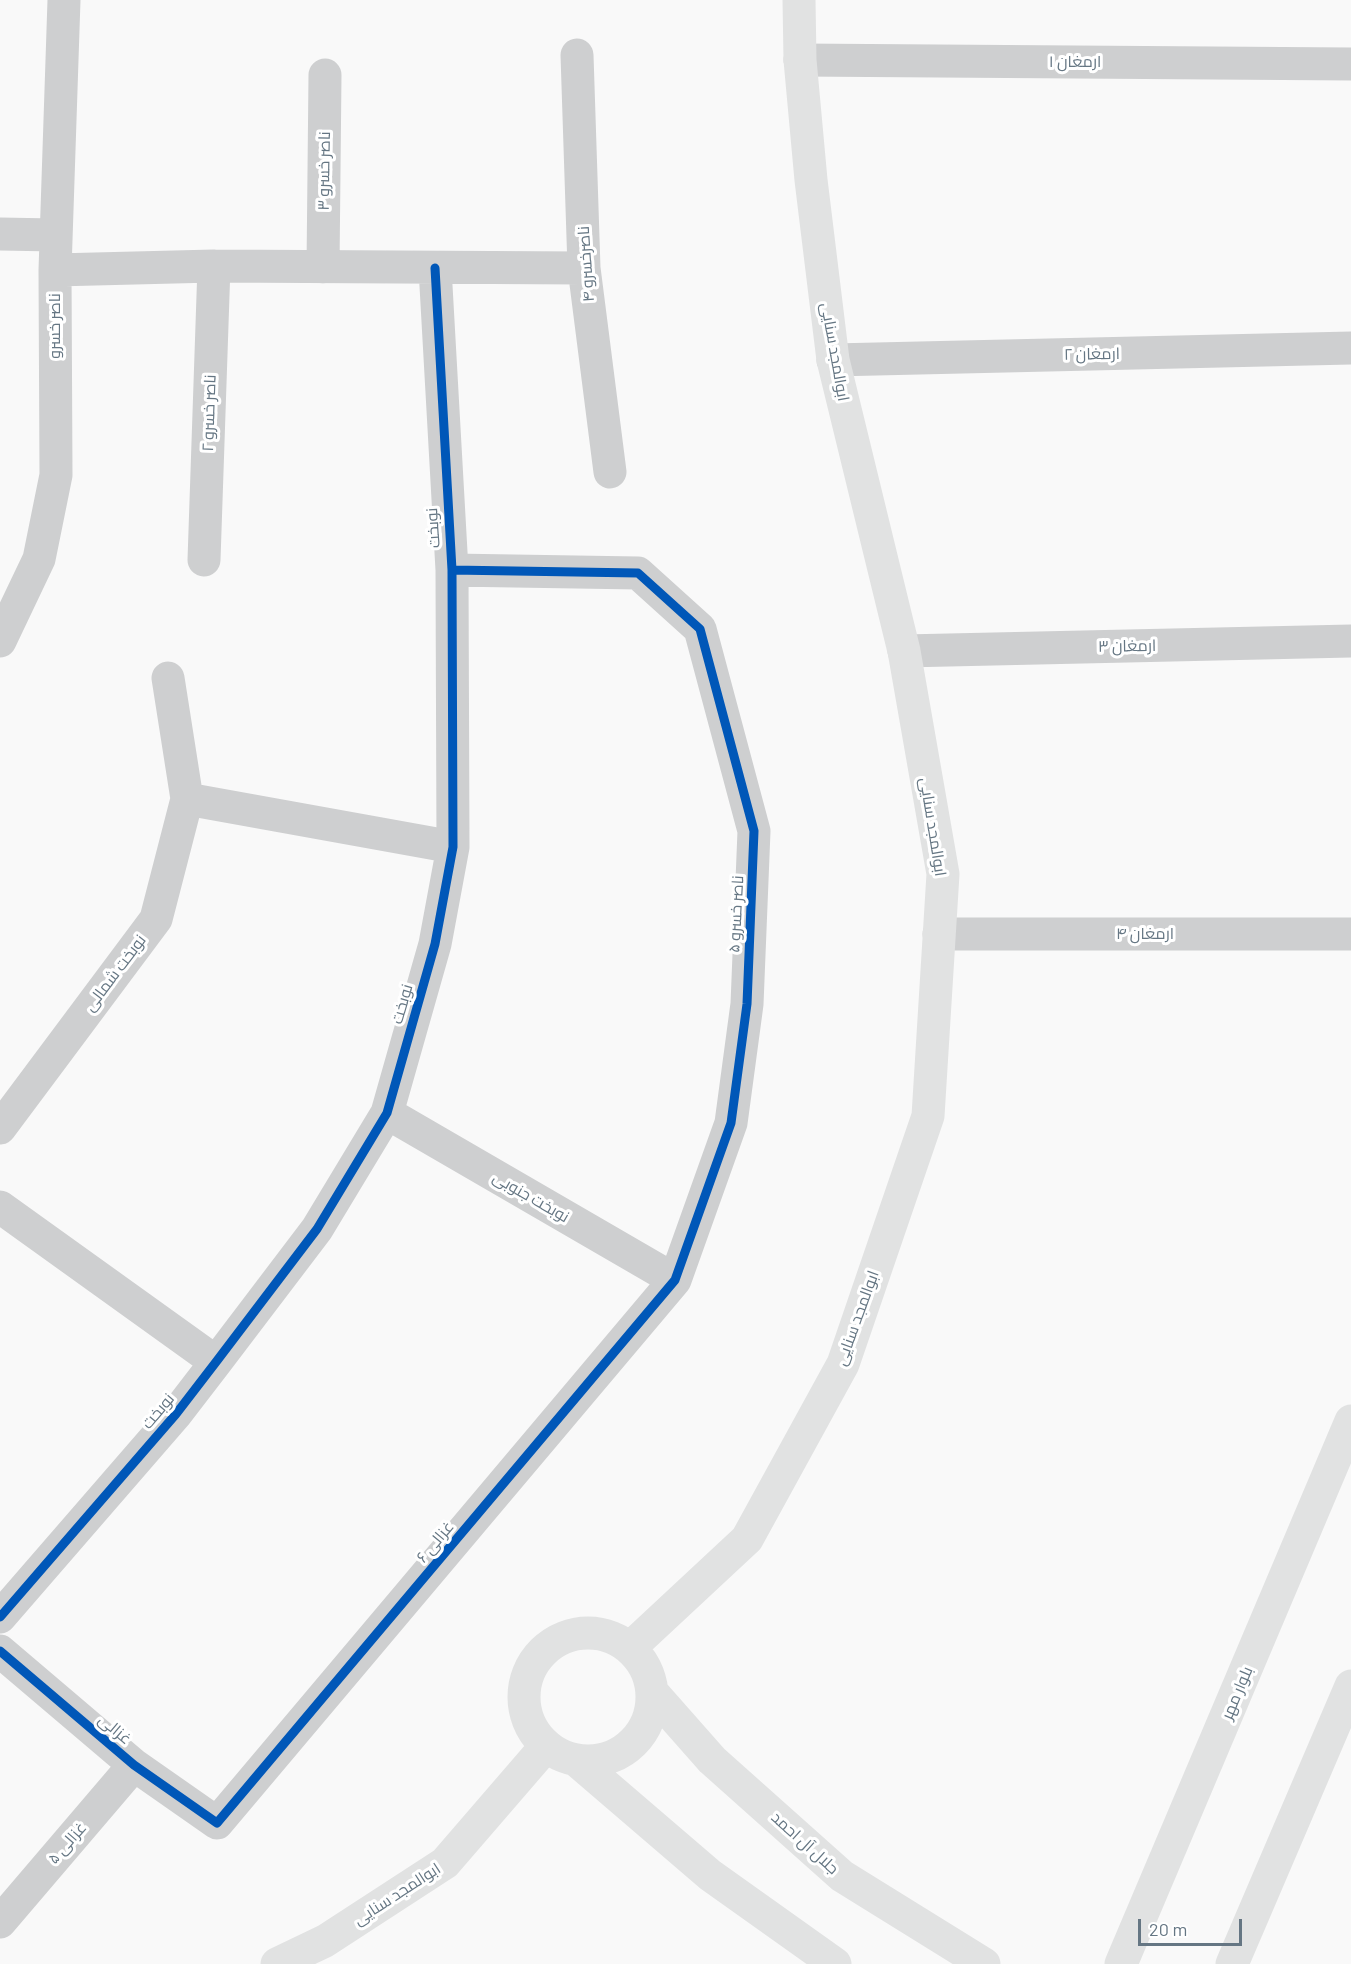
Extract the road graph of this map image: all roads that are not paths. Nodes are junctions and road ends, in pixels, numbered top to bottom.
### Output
1 (64, 0) edge
2 (799, 0) edge
3 (578, 54) dead end
4 (800, 60) junction
5 (1351, 64) edge
6 (326, 75) dead end
7 (0, 234) edge
8 (56, 235) junction
9 (214, 266) junction
10 (323, 267) junction
11 (435, 268) junction
12 (584, 268) junction
13 (55, 270) junction
14 (1351, 348) edge
15 (833, 360) junction
16 (610, 472) dead end
17 (204, 560) dead end
18 (452, 570) junction
19 (0, 641) edge
20 (1351, 641) edge
21 (904, 651) junction
22 (168, 678) dead end
23 (187, 799) junction
24 (453, 847) junction
25 (939, 934) junction
26 (1351, 934) edge
27 (387, 1113) junction
28 (0, 1128) edge
29 (0, 1207) edge
30 (675, 1280) junction
31 (216, 1362) junction
32 (1351, 1421) edge
33 (0, 1617) edge
34 (630, 1648) junction
35 (0, 1651) edge
36 (1351, 1686) edge
37 (652, 1692) junction
38 (546, 1746) junction
39 (576, 1760) junction
40 (134, 1765) junction
41 (217, 1823) joint
42 (0, 1922) edge
43 (277, 1964) edge
44 (835, 1964) edge
45 (984, 1964) edge
46 (1121, 1964) edge
47 (1232, 1964) edge

1 - 8 street, ناصر خسرو
2 - 4 main road, ابوالمجد سنایی
3 - 12 street, ناصرخسرو ۴
4 - 5 street, ارمغان ۱
4 - 15 main road, ابوالمجد سنایی
6 - 10 street, ناصر خسرو ۳
7 - 8 street
8 - 13 street, ناصر خسرو
9 - 10 street
9 - 13 street
9 - 17 street, ناصر خسرو ۲
10 - 11 street
11 - 12 street
11 - 18 street, نوبخت
12 - 16 street, ناصرخسرو ۴
13 - 19 street, ناصر خسرو
14 - 15 street, ارمغان ۲
15 - 21 main road, ابوالمجد سنایی
18 - 24 street, نوبخت
18 - 30 street, ناصر خسرو ۵
20 - 21 street, ارمغان ۳
21 - 25 main road, ابوالمجد سنایی
22 - 23 street, نوبخت شمالی
23 - 24 street
23 - 28 street, نوبخت شمالی
24 - 27 street, نوبخت
25 - 26 street, ارمغان ۴
25 - 34 main road, ابوالمجد سنایی
27 - 30 street, نوبخت جنوبی
27 - 31 street, نوبخت
29 - 31 street
30 - 41 street, غزالی ۶
31 - 33 street, نوبخت
32 - 46 main road, بلوار مهر
34 - 37 main road
34 - 38 main road
35 - 40 street, غزالی
36 - 47 main road
37 - 39 main road
37 - 45 main road, جلال آل احمد
38 - 39 main road
38 - 43 main road, ابوالمجد سنایی
39 - 44 main road
40 - 41 street, غزالی
40 - 42 street, غزالی ۵

